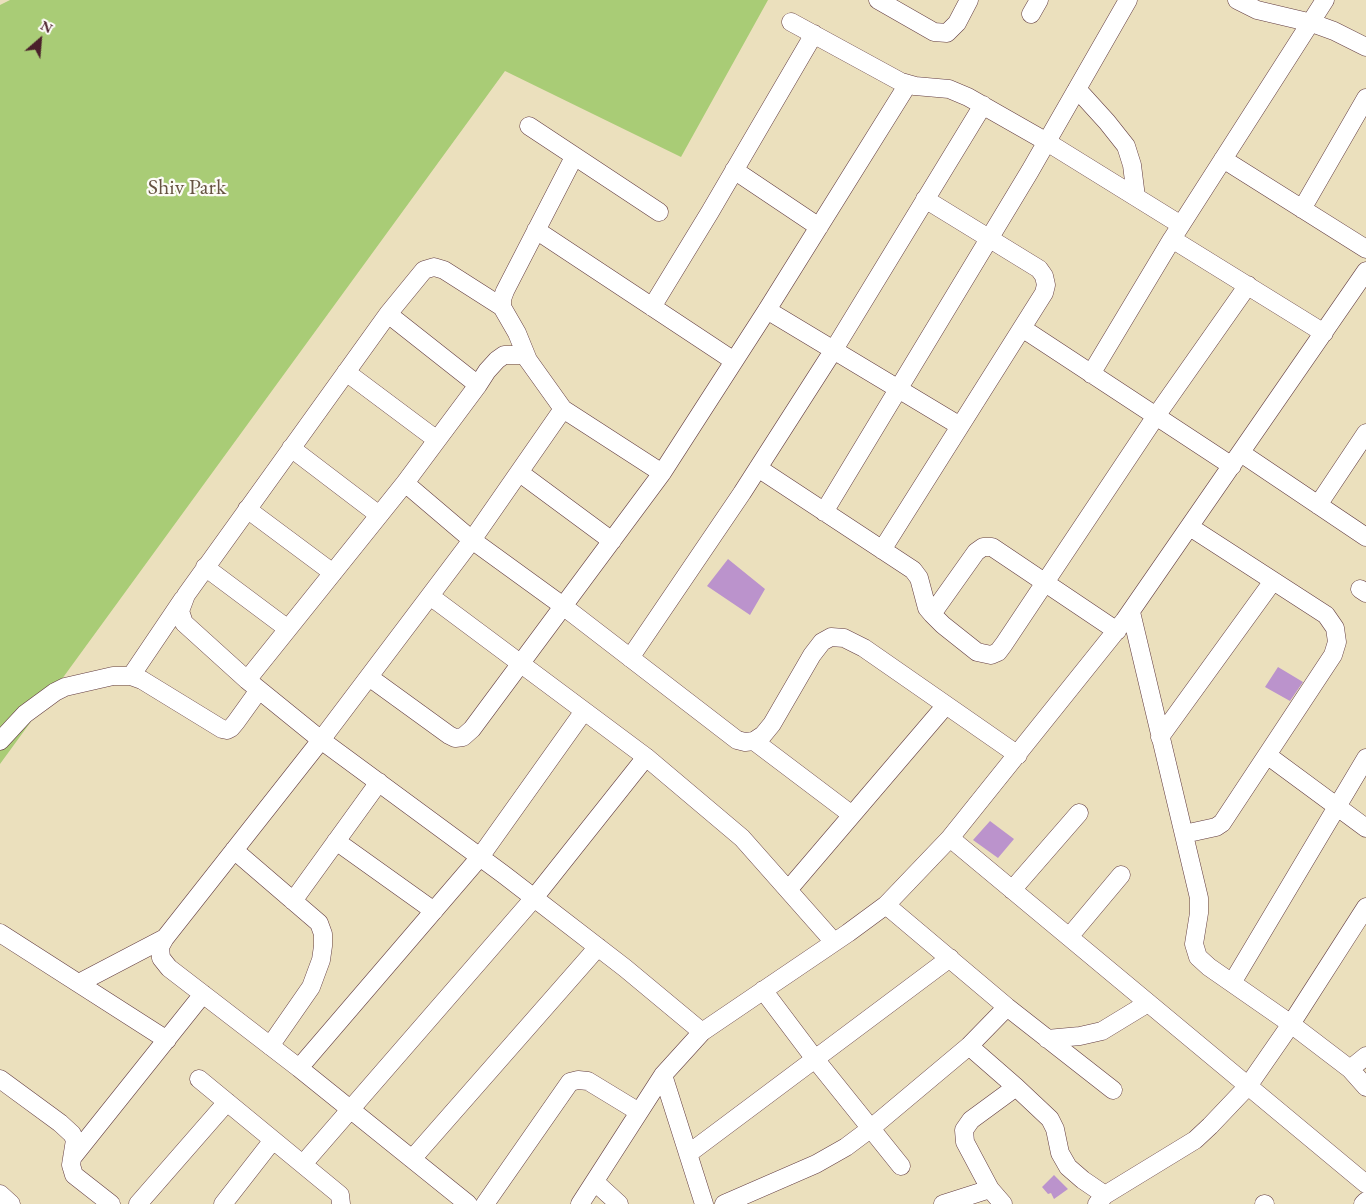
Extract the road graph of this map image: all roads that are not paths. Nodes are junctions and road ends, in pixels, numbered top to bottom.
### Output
1 (880, 0) edge
2 (969, 0) edge
3 (1128, 0) edge
4 (1237, 0) edge
5 (1325, 0) edge
6 (791, 22) dead end
7 (1312, 23) junction
8 (814, 34) junction
9 (1366, 47) edge
10 (908, 84) junction
11 (1077, 89) junction
12 (1366, 98) edge
13 (982, 105) junction
14 (529, 126) dead end
15 (1047, 142) junction
16 (574, 157) junction
17 (1223, 159) junction
18 (734, 170) junction
19 (1136, 197) junction
20 (925, 199) junction
21 (1302, 209) junction
22 (659, 212) dead end
23 (819, 227) junction
24 (536, 230) junction
25 (1176, 232) junction
26 (989, 239) junction
27 (1366, 249) edge
28 (1366, 271) edge
29 (1248, 285) junction
30 (502, 307) junction
31 (652, 307) junction
32 (767, 310) junction
33 (388, 314) junction
34 (1022, 328) junction
35 (1324, 333) junction
36 (833, 350) junction
37 (526, 354) junction
38 (734, 361) junction
39 (346, 372) junction
40 (1091, 374) junction
41 (478, 385) junction
42 (897, 389) junction
43 (563, 409) junction
44 (1156, 416) junction
45 (960, 426) junction
46 (1365, 437) edge
47 (437, 440) junction
48 (291, 448) junction
49 (1236, 459) junction
50 (758, 468) junction
51 (520, 473) junction
52 (662, 473) junction
53 (405, 483) junction
54 (1318, 505) junction
55 (246, 509) junction
56 (824, 512) junction
57 (380, 515) junction
58 (1190, 527) junction
59 (1366, 538) edge
60 (472, 540) junction
61 (612, 541) junction
62 (882, 550) junction
63 (205, 568) junction
64 (333, 572) junction
65 (1273, 580) junction
66 (1046, 584) junction
67 (186, 595) junction
68 (430, 596) junction
69 (563, 606) junction
70 (1131, 612) junction
71 (932, 614) junction
72 (288, 629) junction
73 (1117, 632) junction
74 (630, 658) junction
75 (521, 664) junction
76 (131, 676) junction
77 (369, 677) junction
78 (253, 685) junction
79 (946, 706) junction
80 (584, 711) junction
81 (1160, 737) junction
82 (322, 740) junction
83 (0, 741) edge
84 (754, 741) junction
85 (1018, 755) junction
86 (1267, 755) junction
87 (646, 757) junction
88 (1366, 758) edge
89 (378, 782) junction
90 (1336, 806) junction
91 (1079, 813) dead end
92 (852, 815) junction
93 (1366, 828) edge
94 (1184, 834) junction
95 (950, 838) junction
96 (336, 840) junction
97 (234, 850) junction
98 (480, 857) junction
99 (1121, 875) dead end
100 (788, 890) junction
101 (1012, 890) junction
102 (534, 898) junction
103 (293, 901) junction
104 (886, 905) junction
105 (1366, 907) edge
106 (434, 911) junction
107 (0, 933) edge
108 (1069, 937) junction
109 (165, 938) junction
110 (834, 942) junction
111 (598, 947) junction
112 (950, 958) junction
113 (79, 983) junction
114 (1232, 983) junction
115 (764, 990) junction
116 (203, 994) junction
117 (1148, 1003) junction
118 (1007, 1007) junction
119 (1291, 1024) junction
120 (702, 1032) junction
121 (1047, 1039) junction
122 (167, 1040) junction
123 (270, 1046) junction
124 (969, 1046) junction
125 (1366, 1056) edge
126 (815, 1059) junction
127 (298, 1068) junction
128 (1350, 1068) junction
129 (663, 1075) junction
130 (0, 1079) edge
131 (199, 1079) dead end
132 (1248, 1086) junction
133 (1016, 1087) junction
134 (1366, 1087) edge
135 (1113, 1090) dead end
136 (227, 1102) junction
137 (352, 1109) junction
138 (640, 1112) junction
139 (870, 1129) junction
140 (273, 1140) junction
141 (688, 1154) junction
142 (72, 1158) junction
143 (412, 1160) junction
144 (303, 1164) junction
145 (901, 1166) dead end
146 (595, 1182) junction
147 (1366, 1184) edge
148 (990, 1189) junction
149 (1101, 1200) edge
150 (1366, 1201) edge
151 (111, 1204) edge
152 (138, 1204) edge
153 (223, 1204) edge
154 (341, 1204) edge
155 (468, 1204) edge
156 (485, 1204) edge
157 (580, 1204) edge
158 (619, 1204) edge
159 (704, 1204) edge
160 (724, 1204) edge
161 (942, 1204) edge
162 (1004, 1204) edge
163 (1363, 1204) edge

1 - 2 street
3 - 11 street
4 - 7 street
5 - 7 street
6 - 8 street
7 - 9 street
7 - 17 street
8 - 10 street
8 - 18 street
10 - 13 street
10 - 23 street
11 - 15 street
11 - 19 street
12 - 21 street
13 - 15 street
13 - 20 street
14 - 16 street
15 - 19 street
15 - 26 street
16 - 22 street
16 - 24 street
17 - 21 street
17 - 25 street
18 - 23 street
18 - 31 street
19 - 25 street
20 - 26 street
20 - 36 street
21 - 27 street
23 - 32 street
24 - 30 street
24 - 31 street
25 - 29 street
25 - 40 street
26 - 34 street
26 - 42 street
28 - 35 street
29 - 35 street
29 - 44 street
30 - 33 street
30 - 37 street
31 - 38 street
32 - 36 street
32 - 38 street
33 - 39 street
33 - 41 street
34 - 40 street
34 - 45 street
35 - 49 street
36 - 42 street
36 - 50 street
37 - 41 street
37 - 43 street
38 - 52 street
39 - 47 street
39 - 48 street
40 - 44 street
41 - 47 street
42 - 45 street
42 - 56 street
43 - 51 street
43 - 52 street
44 - 49 street
44 - 66 street
45 - 62 street
46 - 54 street
47 - 53 street
48 - 55 street
48 - 57 street
49 - 54 street
49 - 58 street
50 - 56 street
50 - 74 street
51 - 60 street
51 - 61 street
52 - 61 street
53 - 57 street
53 - 60 street
54 - 59 street
55 - 63 street
55 - 64 street
56 - 62 street
57 - 64 street
58 - 65 street
58 - 70 street
60 - 68 street
60 - 69 street
61 - 69 street
62 - 71 street
63 - 67 street
63 - 72 street
64 - 72 street
65 - 81 street
65 - 86 street
66 - 71 street
66 - 71 street
66 - 73 street
67 - 76 street
67 - 78 street
68 - 75 street
68 - 77 street
69 - 74 street
69 - 75 street
70 - 73 street
70 - 81 street
72 - 78 street
73 - 85 street
74 - 84 street
75 - 77 street
75 - 80 street
76 - 78 street
76 - 83 street
77 - 82 street
78 - 82 street
79 - 84 street
79 - 85 street
79 - 92 street
80 - 87 street
80 - 98 street
81 - 94 street
82 - 89 street
82 - 97 street
84 - 92 street
85 - 95 street
86 - 90 street
86 - 94 street
87 - 100 street
87 - 102 street
88 - 90 street
89 - 96 street
89 - 98 street
90 - 93 street
90 - 114 street
91 - 101 street
92 - 100 street
94 - 114 street
95 - 101 street
95 - 104 street
96 - 103 street
96 - 106 street
97 - 103 street
97 - 109 street
98 - 102 street
98 - 106 street
99 - 108 street
100 - 110 street
101 - 108 street
102 - 111 street
102 - 137 street
103 - 123 street
104 - 110 street
104 - 112 street
105 - 119 street
106 - 127 street
107 - 113 street
108 - 117 street
109 - 113 street
109 - 116 street
110 - 115 street
111 - 120 street
111 - 143 street
112 - 118 street
112 - 126 street
113 - 122 street
114 - 119 street
115 - 120 street
115 - 126 street
116 - 122 street
116 - 123 street
117 - 121 street
117 - 132 street
118 - 121 street
118 - 124 street
119 - 128 street
119 - 132 street
120 - 129 street
121 - 135 street
122 - 142 street
123 - 127 street
124 - 133 street
124 - 139 street
125 - 128 street
126 - 139 street
126 - 141 street
127 - 137 street
128 - 134 street
129 - 138 street
129 - 141 street
130 - 142 street
131 - 136 street
132 - 147 street
132 - 149 street
133 - 148 street
133 - 149 street
136 - 140 street
136 - 152 street
137 - 143 street
137 - 144 street
138 - 146 street
138 - 156 street
139 - 145 street
139 - 160 street
140 - 144 street
140 - 153 street
141 - 159 street
142 - 151 street
143 - 155 street
144 - 154 street
146 - 157 street
146 - 158 street
148 - 161 street
148 - 162 street
150 - 163 street

